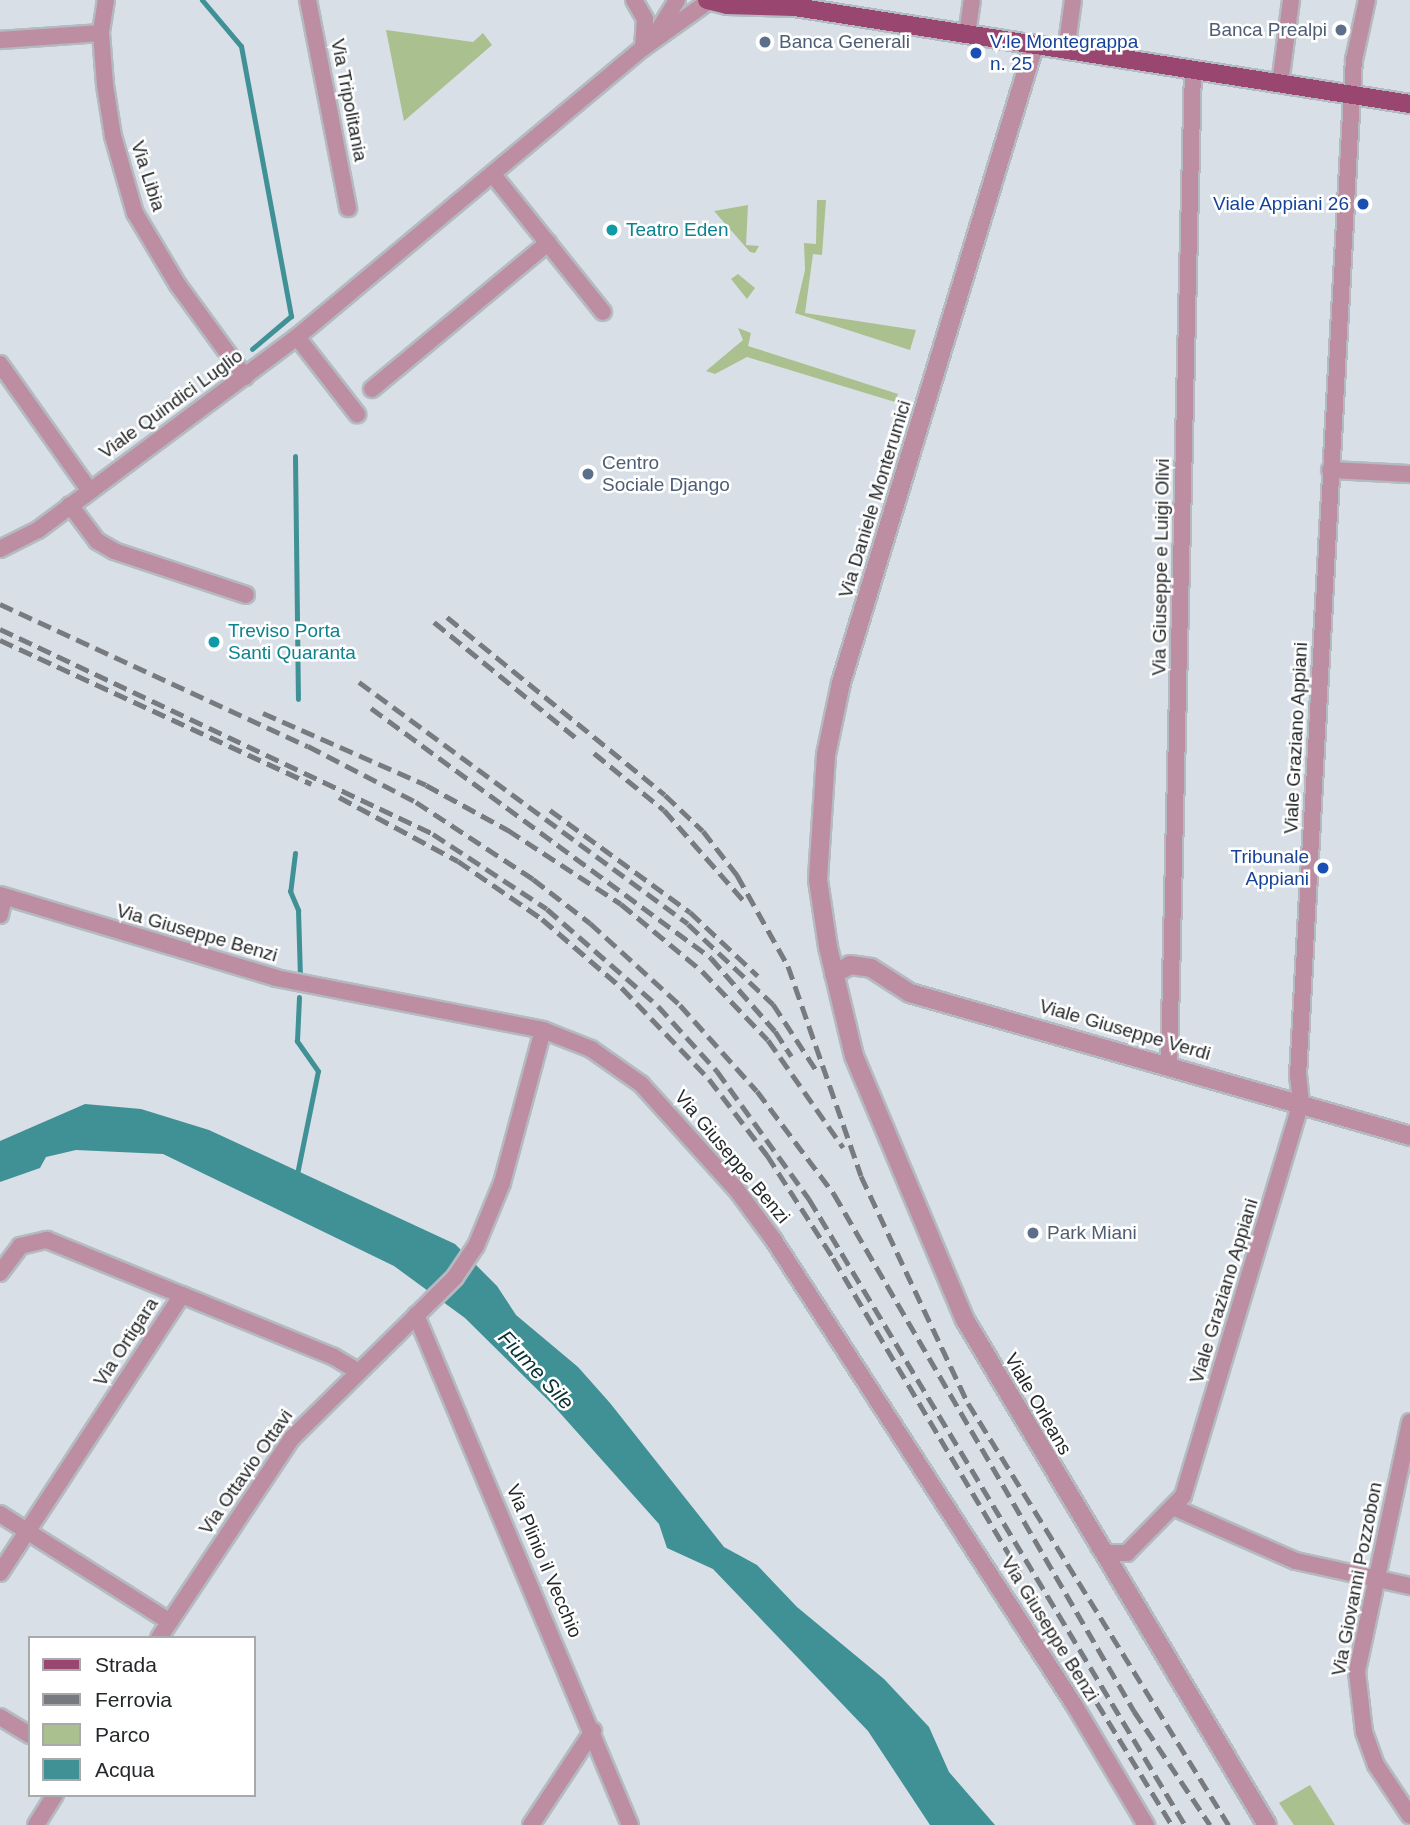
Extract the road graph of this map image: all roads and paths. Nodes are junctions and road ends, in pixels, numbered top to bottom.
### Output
1 (106, 0) edge
2 (308, 0) edge
3 (634, 0) edge
4 (677, 0) edge
5 (778, 0) edge
6 (972, 0) edge
7 (1073, 0) edge
8 (1291, 0) edge
9 (1367, 0) edge
10 (708, 1) edge
11 (796, 4) edge
12 (101, 33) junction
13 (967, 35) junction
14 (0, 40) edge
15 (646, 46) junction
16 (1034, 46) junction
17 (1066, 51) junction
18 (1193, 70) junction
19 (1280, 84) junction
20 (1355, 95) junction
21 (1410, 104) edge
22 (494, 176) junction
23 (348, 208) dead end
24 (548, 243) junction
25 (603, 312) dead end
26 (298, 337) junction
27 (0, 364) edge
28 (245, 377) junction
29 (372, 389) dead end
30 (357, 414) dead end
31 (1330, 470) junction
32 (1410, 474) edge
33 (90, 491) junction
34 (70, 505) junction
35 (0, 549) edge
36 (246, 595) dead end
37 (2, 896) edge
38 (0, 915) edge
39 (834, 974) junction
40 (543, 1030) junction
41 (1169, 1064) junction
42 (1301, 1103) junction
43 (1410, 1136) edge
44 (0, 1273) edge
45 (182, 1295) junction
46 (416, 1315) junction
47 (357, 1371) junction
48 (1410, 1422) edge
49 (1175, 1508) junction
50 (0, 1514) edge
51 (27, 1532) junction
52 (1095, 1543) junction
53 (1127, 1553) junction
54 (0, 1573) edge
55 (1375, 1577) junction
56 (1410, 1586) edge
57 (1129, 1597) junction
58 (170, 1622) junction
59 (160, 1636) edge
60 (0, 1717) edge
61 (593, 1731) junction
62 (28, 1734) edge
63 (54, 1797) edge
64 (1410, 1816) edge
65 (36, 1825) edge
66 (531, 1825) edge
67 (631, 1825) edge
68 (1146, 1825) edge
69 (1267, 1825) edge

1 - 12 street, Via Libia
2 - 23 street, Via Tripolitania
3 - 15 street
4 - 15 street, Viale Quindici Luglio
5 - 11 main road
6 - 13 street
7 - 17 street
8 - 19 street
9 - 20 street, Viale Graziano Appiani
10 - 11 main road
10 - 15 street, Viale Quindici Luglio
11 - 13 main road
12 - 14 street
12 - 28 street, Via Libia
13 - 16 main road
15 - 22 street, Viale Quindici Luglio
16 - 17 main road
16 - 39 street, Via Daniele Monterumici
17 - 18 main road
18 - 19 main road
18 - 41 street, Via Giuseppe e Luigi Olivi
19 - 20 main road
20 - 21 main road
20 - 31 street, Viale Graziano Appiani
22 - 24 street
22 - 26 street, Viale Quindici Luglio
24 - 25 street
24 - 29 street
26 - 28 street, Viale Quindici Luglio
26 - 30 street
27 - 33 street
28 - 33 street, Viale Quindici Luglio
31 - 32 street
31 - 42 street, Viale Graziano Appiani
33 - 34 street, Viale Quindici Luglio
34 - 35 street, Viale Quindici Luglio
34 - 36 street
37 - 38 street, Via Giuseppe Benzi
37 - 40 street, Via Giuseppe Benzi
39 - 41 street, Viale Giuseppe Verdi
39 - 52 street, Viale Orleans
40 - 46 street, Via Ottavio Ottavi
40 - 68 street, Via Giuseppe Benzi
41 - 42 street, Viale Giuseppe Verdi
42 - 43 street, Viale Giuseppe Verdi
42 - 49 street, Viale Graziano Appiani
44 - 45 street
45 - 47 street, Via Ortigara
45 - 51 street, Via Ortigara
46 - 47 street, Via Ottavio Ottavi
46 - 61 street, Via Plinio il Vecchio
47 - 58 street, Via Ottavio Ottavi
48 - 55 street, Via Giovanni Pozzobon
49 - 53 street, Viale Graziano Appiani
49 - 55 street
50 - 51 street
51 - 54 street, Via Ortigara
51 - 58 street
52 - 53 street
52 - 57 street, Viale Orleans
53 - 57 street
55 - 56 street
55 - 64 street, Via Giovanni Pozzobon
57 - 69 street, Viale Orleans
58 - 59 street, Via Ottavio Ottavi
60 - 62 street
61 - 66 street
61 - 67 street, Via Plinio il Vecchio
63 - 65 street

